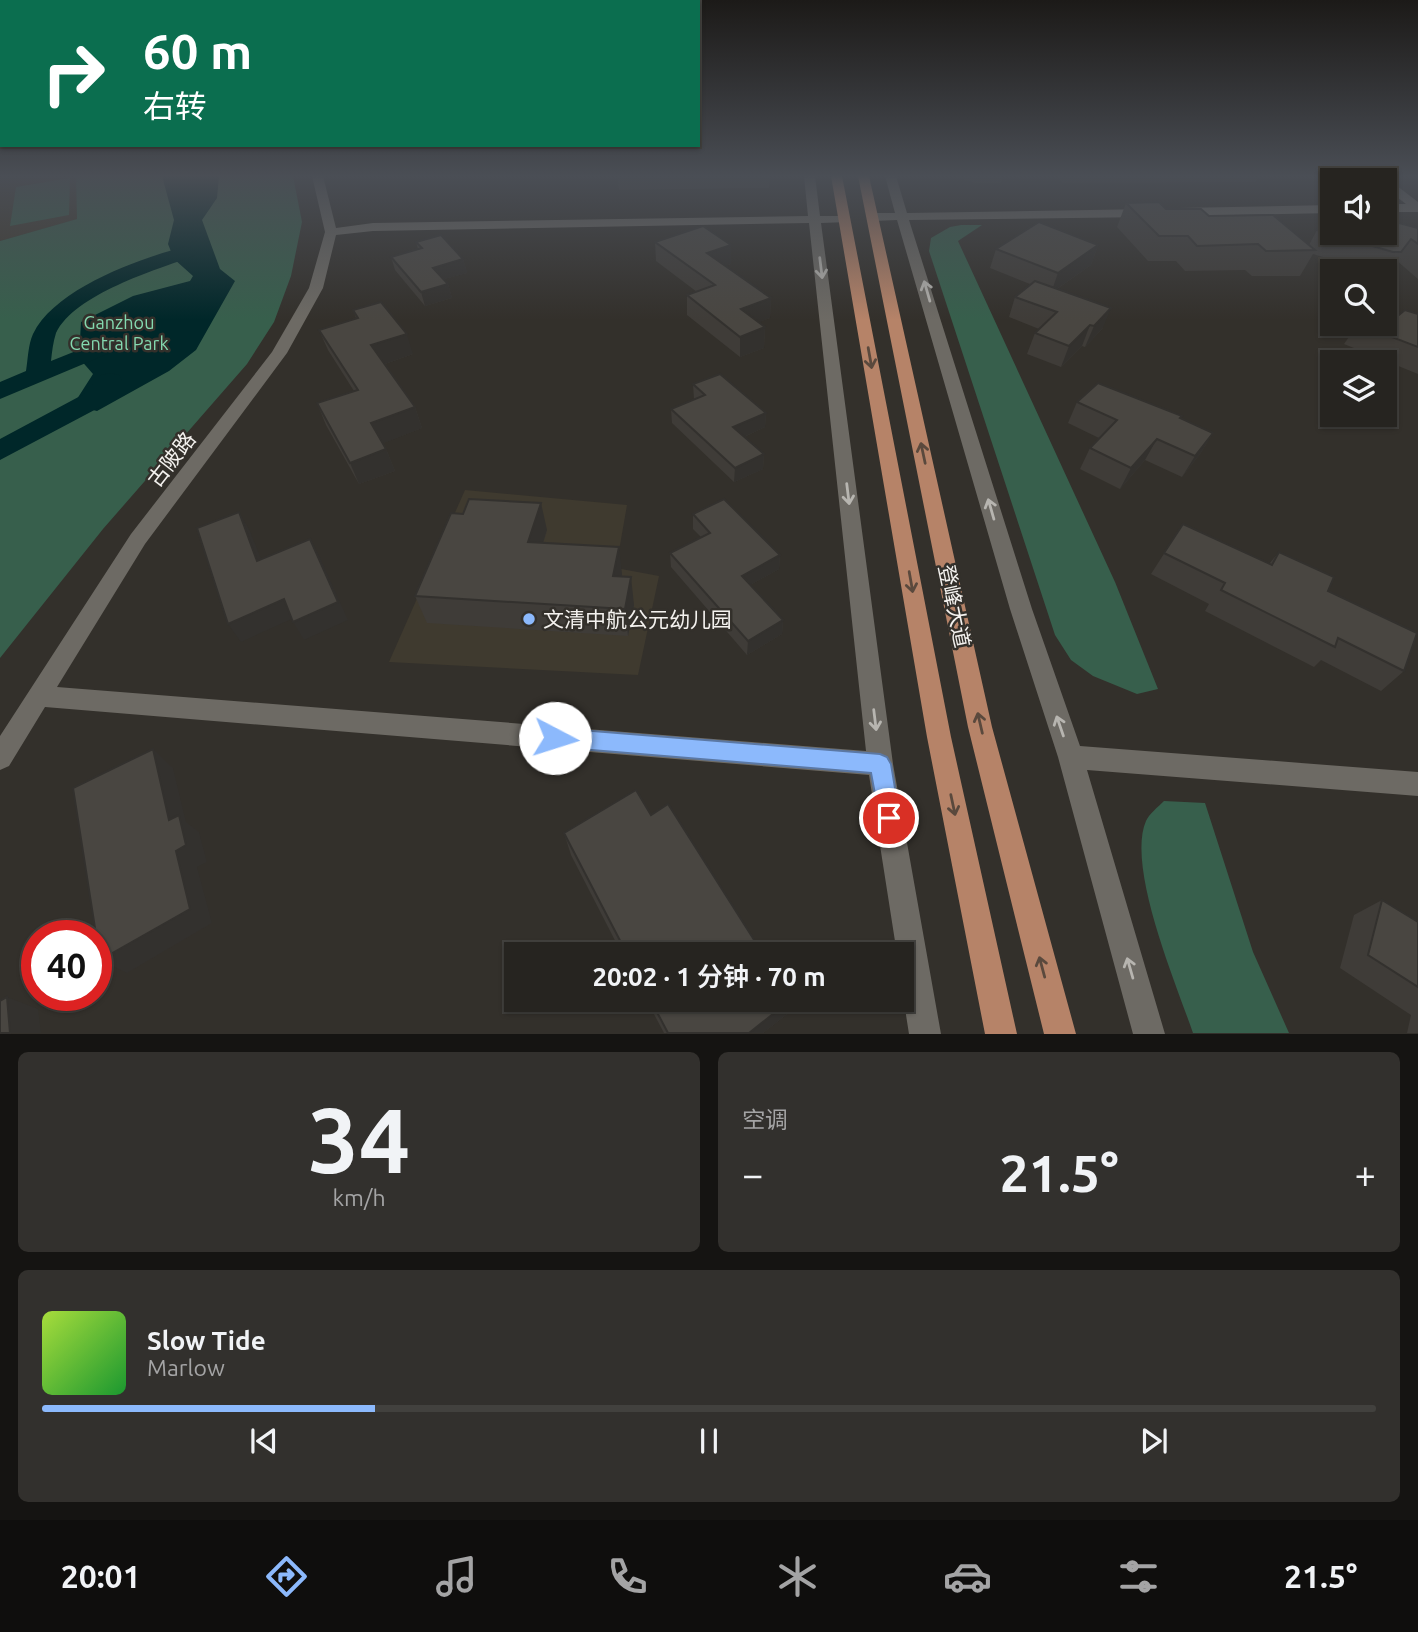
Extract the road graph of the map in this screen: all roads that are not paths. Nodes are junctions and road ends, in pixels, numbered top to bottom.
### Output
1 (329, 224) edge
2 (525, 224) edge
3 (816, 224) edge
4 (845, 224) edge
5 (875, 224) edge
6 (907, 224) edge
7 (331, 233) junction
8 (39, 696) junction
9 (1071, 757) junction
10 (0, 758) edge
11 (880, 764) junction
12 (1418, 784) edge
13 (925, 1034) edge
14 (1001, 1034) edge
15 (1060, 1034) edge
16 (1149, 1034) edge

1 - 7 street, 古陂路
2 - 7 street
3 -> 11 street
4 -> 14 main road, 登峰大道
15 -> 5 main road, 登峰大道
9 -> 6 street
7 - 8 street, 古陂路
8 - 10 street, 古陂路
8 - 11 street
9 - 12 street
16 -> 9 street
11 - 13 street

